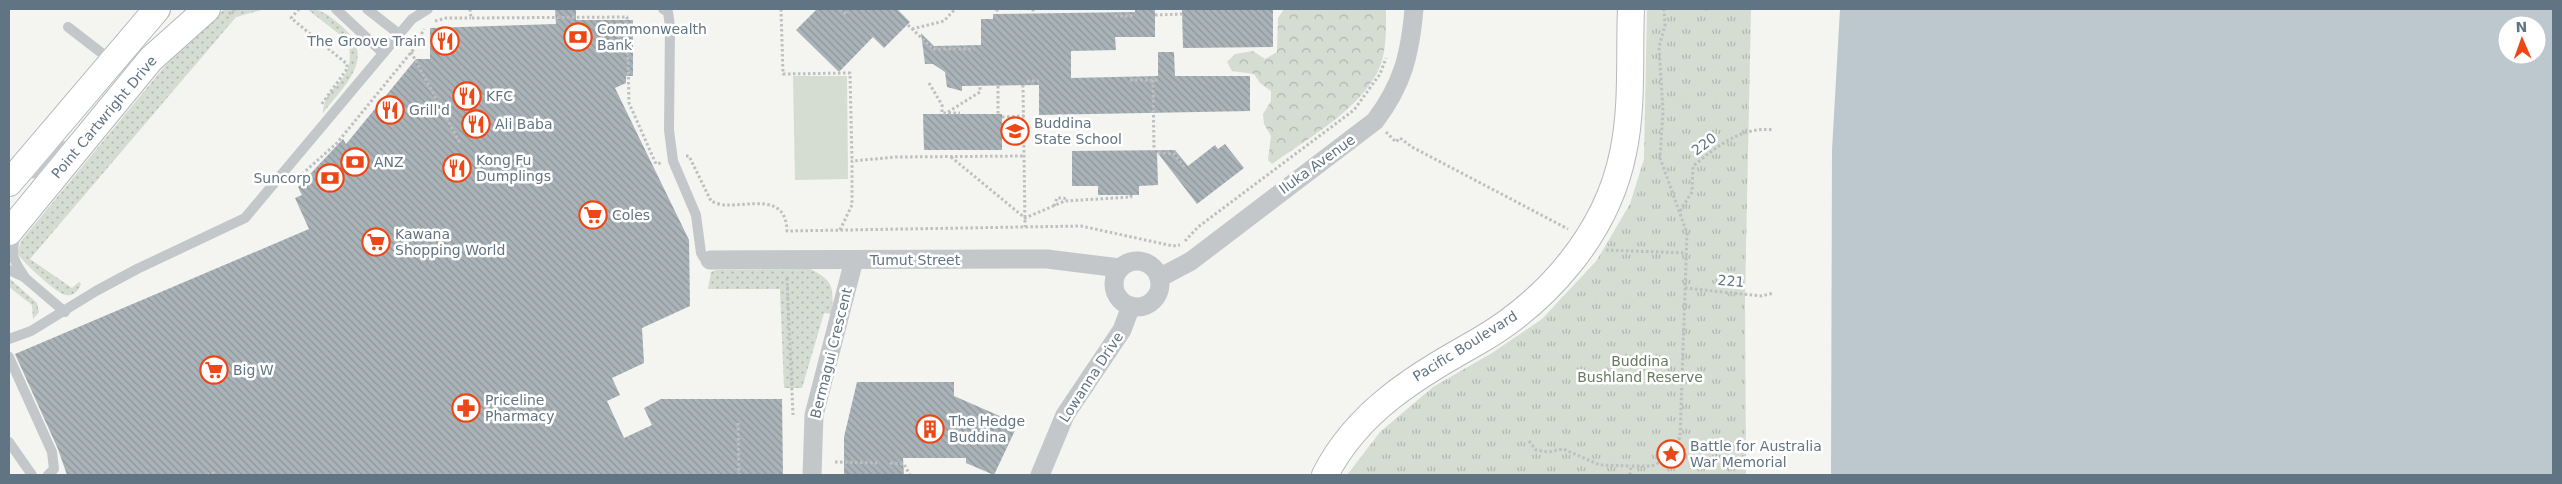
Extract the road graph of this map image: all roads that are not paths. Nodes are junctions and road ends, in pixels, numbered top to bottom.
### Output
1 (157, 9) edge
2 (207, 9) edge
3 (336, 9) edge
4 (367, 9) edge
5 (428, 9) edge
6 (663, 9) edge
7 (1414, 9) edge
8 (1631, 9) edge
9 (68, 26) dead end
10 (400, 34) junction
11 (384, 53) junction
12 (112, 60) junction
13 (104, 117) junction
14 (12, 179) edge
15 (15, 224) edge
16 (710, 260) joint
17 (854, 260) junction
18 (1120, 268) junction
19 (9, 270) edge
20 (24, 277) junction
21 (1159, 278) junction
22 (1131, 306) junction
23 (65, 312) junction
24 (9, 339) edge
25 (9, 357) edge
26 (9, 442) edge
27 (32, 475) edge
28 (48, 475) edge
29 (812, 475) edge
30 (1040, 475) edge
31 (1326, 475) edge

1 - 12 street
2 - 13 street, Point Cartwright Drive
3 - 11 lane
4 - 10 lane
5 - 10 lane
6 - 16 lane
7 - 21 street, Iluka Avenue
8 - 31 street, Pacific Boulevard
9 - 12 lane
10 - 11 lane
11 - 23 lane
12 - 14 street
13 - 14 lane
13 - 15 street, Point Cartwright Drive
15 - 20 lane
16 - 17 street, Tumut Street
17 - 18 street, Tumut Street
17 - 29 street, Bermagui Crescent
18 - 21 street
18 - 22 street
19 - 20 lane
20 - 23 lane
21 - 22 street
22 - 30 street, Lowanna Drive
23 - 24 lane
25 - 28 lane
26 - 27 lane

